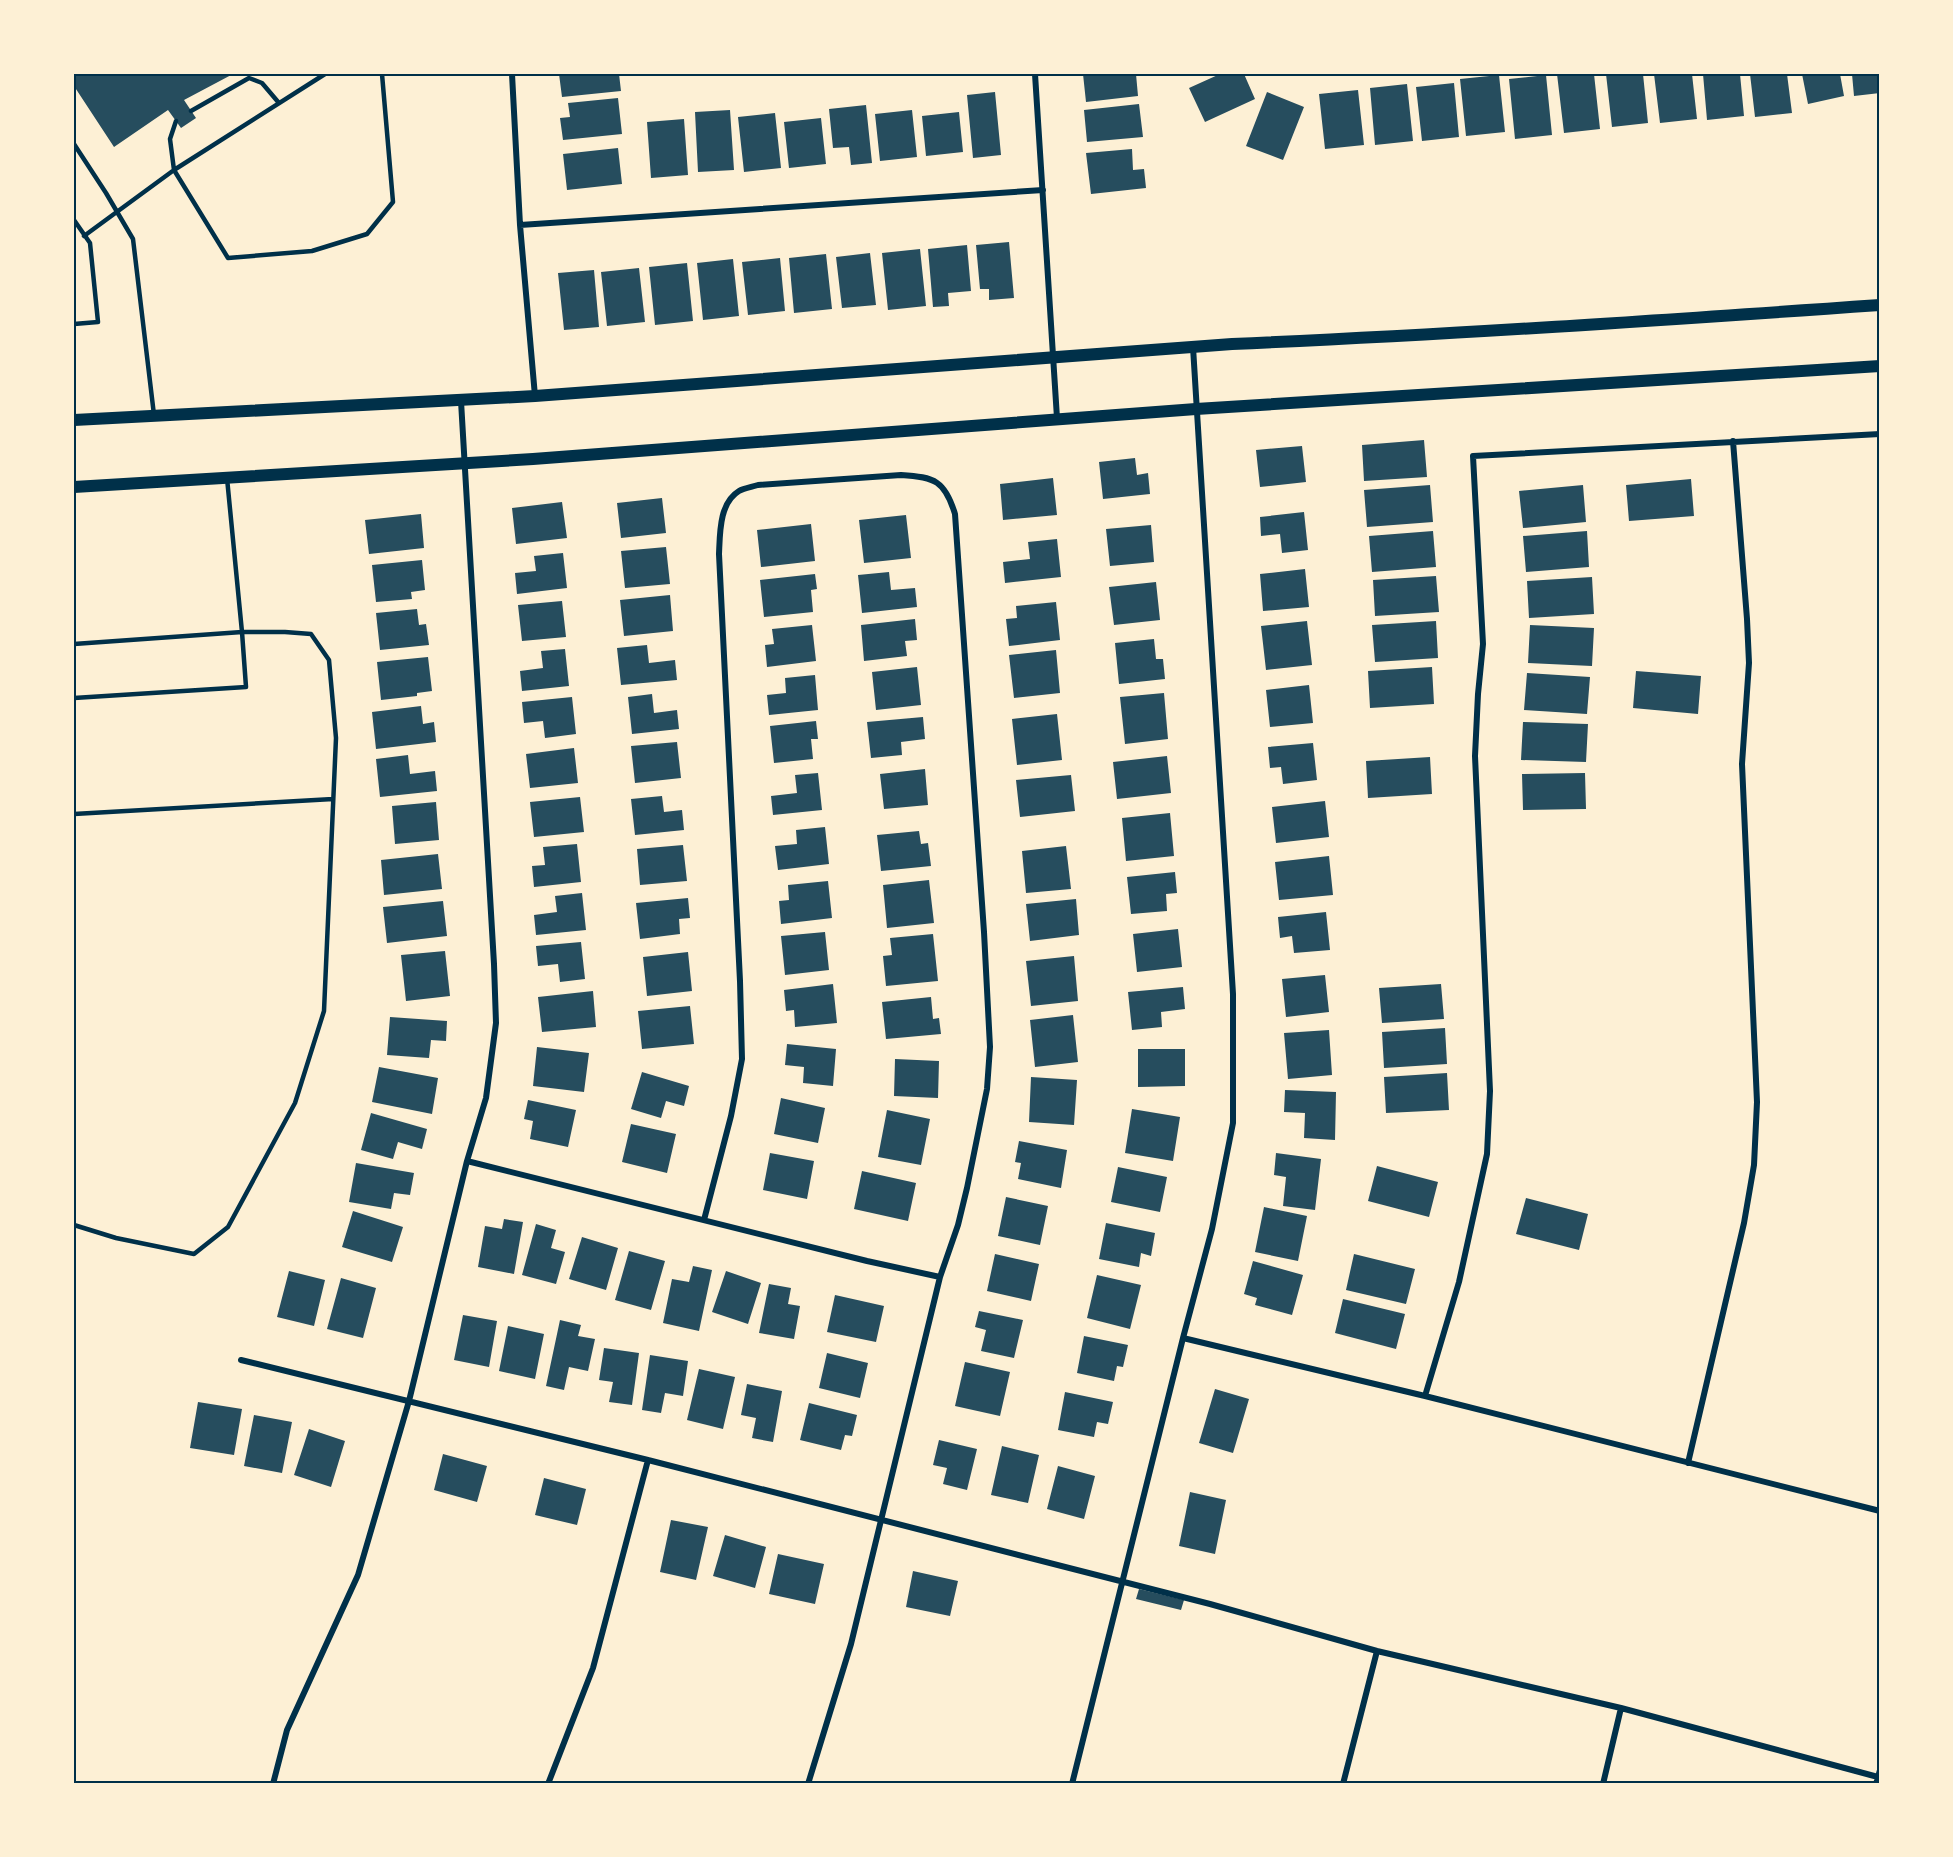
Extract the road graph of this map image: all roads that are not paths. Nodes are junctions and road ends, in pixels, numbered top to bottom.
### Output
1 (325, 74) edge
2 (382, 74) edge
3 (512, 74) edge
4 (1035, 74) edge
5 (279, 103) junction
6 (191, 111) dead end
7 (176, 121) dead end
8 (74, 144) edge
9 (174, 170) junction
10 (1043, 190) junction
11 (118, 213) junction
12 (74, 220) edge
13 (520, 225) junction
14 (84, 236) junction
15 (1880, 305) edge
16 (74, 324) edge
17 (1193, 347) junction
18 (1054, 357) junction
19 (1880, 366) edge
20 (535, 396) junction
21 (461, 401) junction
22 (1196, 409) junction
23 (154, 414) junction
24 (1057, 418) junction
25 (74, 420) edge
26 (1880, 434) edge
27 (1732, 441) junction
28 (465, 464) junction
29 (227, 478) junction
30 (74, 487) edge
31 (242, 632) junction
32 (74, 644) edge
33 (74, 698) edge
34 (333, 799) junction
35 (74, 814) edge
36 (467, 1161) junction
37 (704, 1220) junction
38 (74, 1225) edge
39 (940, 1277) junction
40 (1182, 1338) junction
41 (241, 1360) dead end
42 (1425, 1396) junction
43 (409, 1401) junction
44 (648, 1460) junction
45 (1688, 1463) junction
46 (1880, 1511) edge
47 (881, 1521) junction
48 (1124, 1582) junction
49 (1377, 1651) junction
50 (1621, 1708) junction
51 (1878, 1777) edge
52 (273, 1784) edge
53 (548, 1784) edge
54 (808, 1784) edge
55 (1072, 1784) edge
56 (1343, 1784) edge
57 (1603, 1784) edge

1 - 5 lane
2 - 9 lane
3 - 13 street
4 - 10 street
5 - 6 lane
5 - 9 lane
7 - 9 lane
8 - 11 lane
9 - 11 lane
10 - 13 street
10 - 18 street
11 - 14 lane
11 - 23 lane
12 - 14 lane
13 - 20 street
14 - 16 lane
15 - 17 main road
17 - 18 main road
17 - 22 street
18 - 20 main road
18 - 24 street
19 - 22 main road
20 - 21 main road
21 - 23 main road
21 - 28 street
22 - 24 main road
22 - 40 street
23 - 25 main road
24 - 28 main road
26 - 27 street
27 - 42 street
27 - 45 street
28 - 29 main road
28 - 36 street
29 - 30 main road
29 - 31 lane
31 - 32 lane
31 - 33 lane
31 - 34 lane
34 - 35 lane
34 - 38 lane
36 - 37 street
36 - 43 street
37 - 39 street
37 - 39 street
39 - 47 street
40 - 42 street
40 - 48 street
41 - 43 street
42 - 45 street
43 - 44 street
43 - 52 street
44 - 47 street
44 - 53 street
45 - 46 street
47 - 48 street
47 - 54 street
48 - 49 street
48 - 55 street
49 - 50 street
49 - 56 street
50 - 51 street
50 - 57 street

